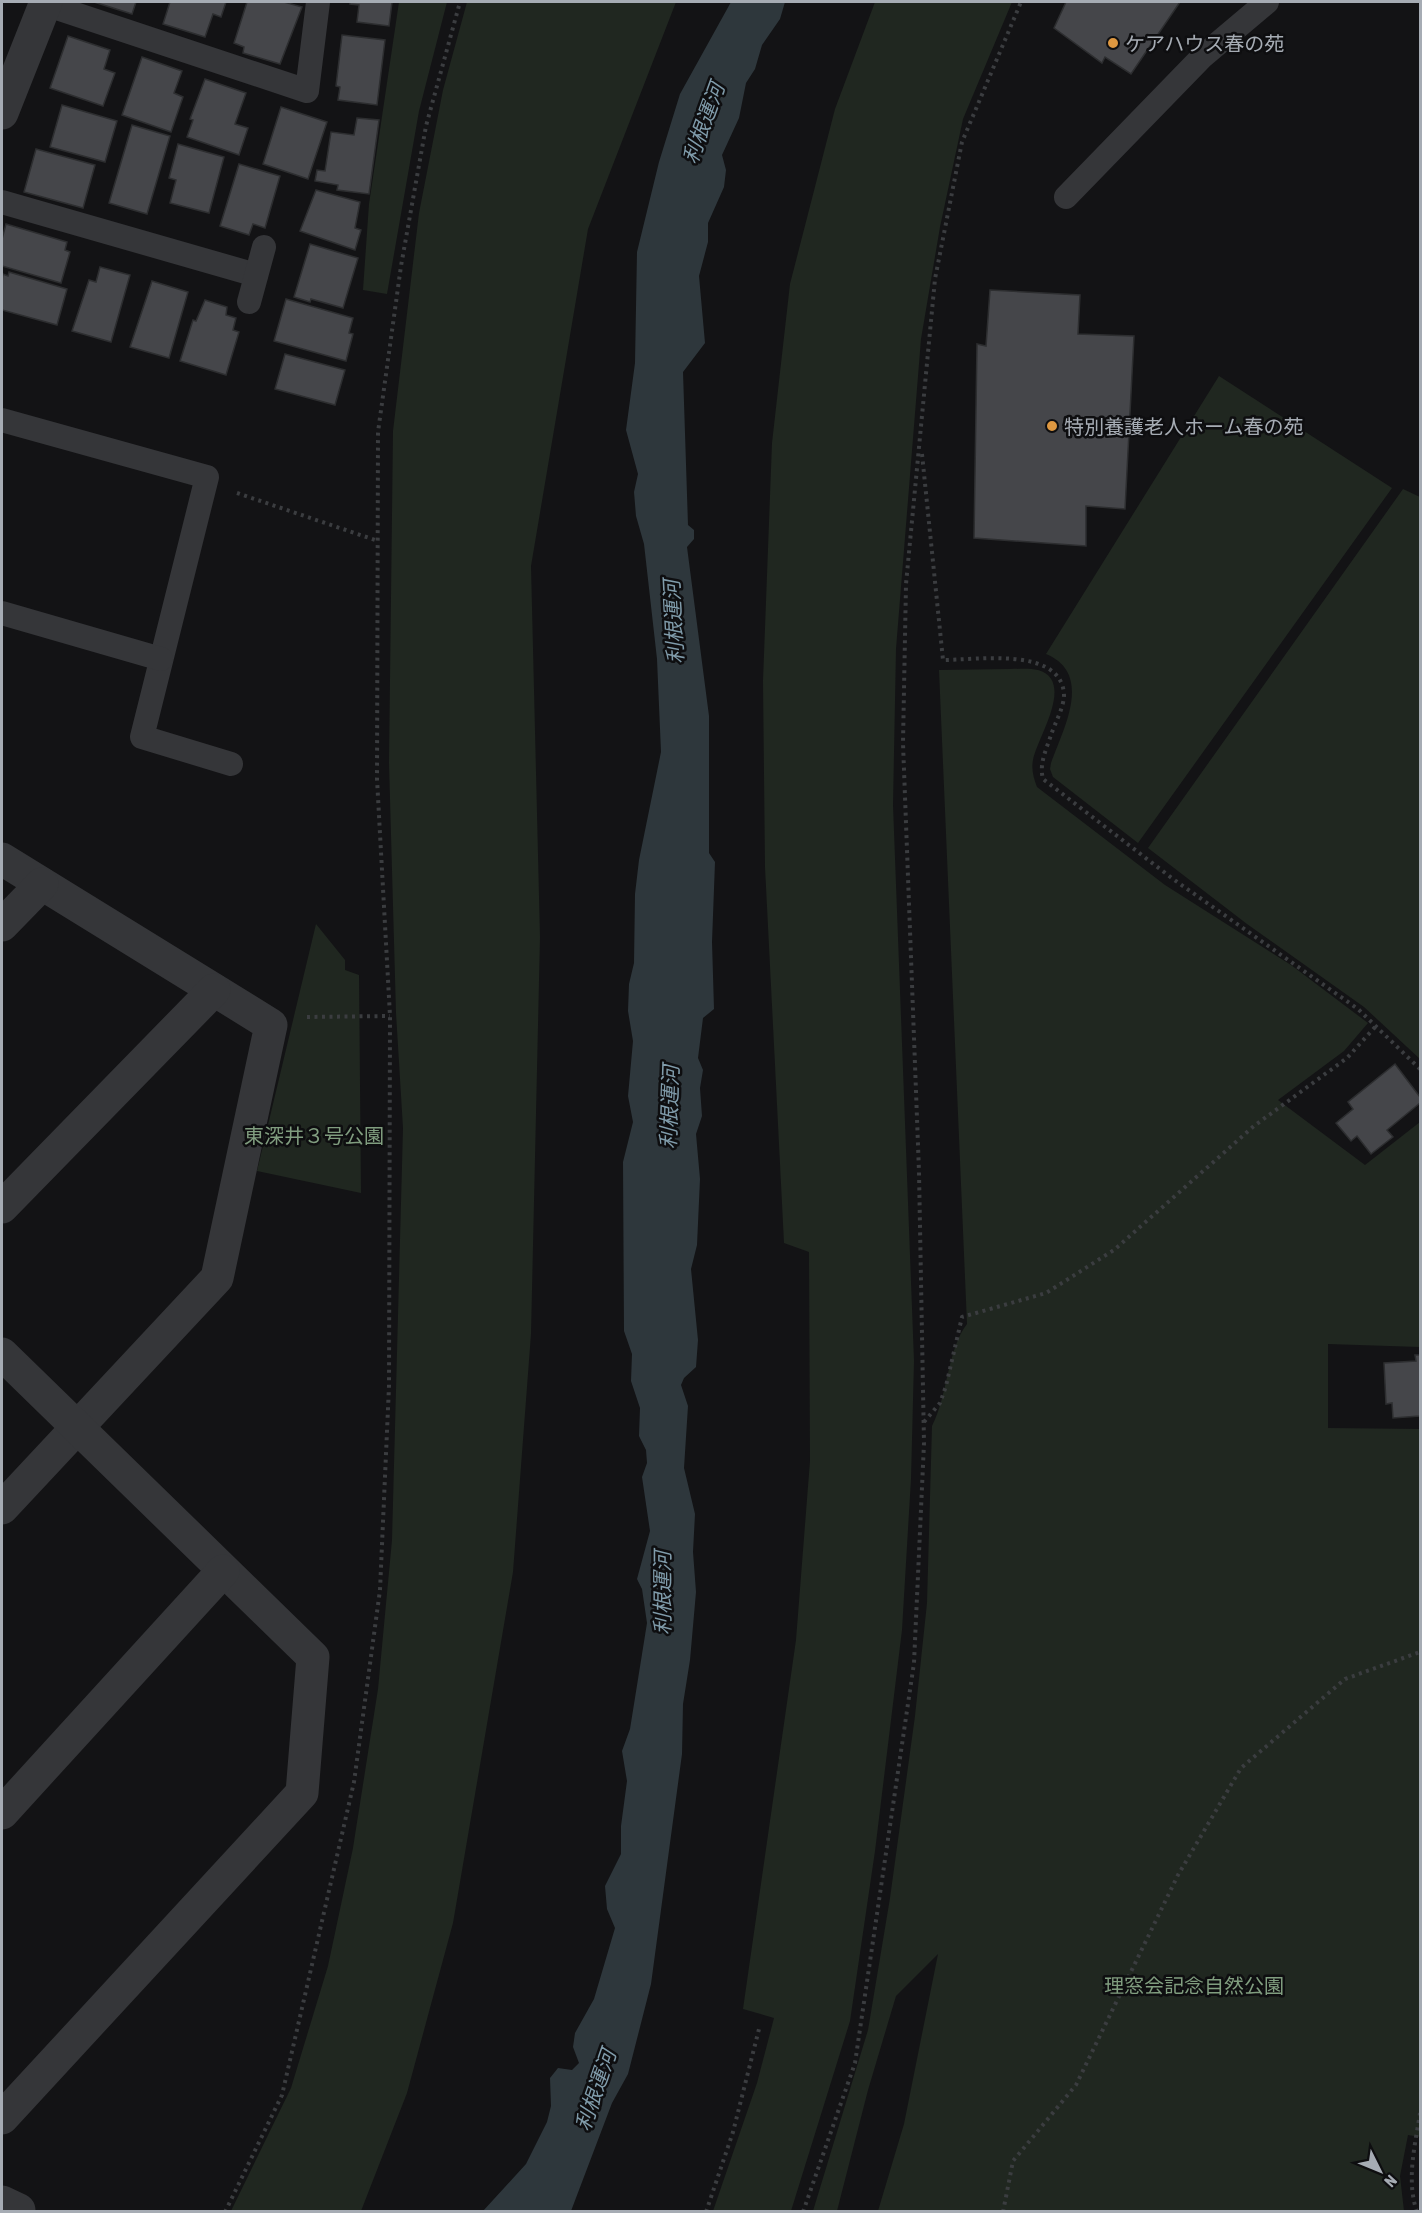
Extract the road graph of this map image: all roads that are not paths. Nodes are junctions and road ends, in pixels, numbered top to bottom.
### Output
1 (318, 2) edge
2 (1267, 2) edge
3 (46, 3) edge
4 (2, 113) edge
5 (1066, 197) dead end
6 (2, 202) edge
7 (264, 247) dead end
8 (256, 275) junction
9 (249, 302) dead end
10 (2, 420) edge
11 (2, 613) edge
12 (161, 659) junction
13 (231, 764) dead end
14 (2, 860) edge
15 (42, 884) junction
16 (2, 926) edge
17 (214, 990) junction
18 (2, 1207) edge
19 (2, 1354) edge
20 (75, 1428) junction
21 (2, 1508) edge
22 (223, 1571) junction
23 (2, 1813) edge
24 (2, 2118) edge

1 - 3 lane
2 - 5 lane
3 - 4 street
6 - 8 lane
7 - 8 lane
8 - 9 lane
10 - 12 lane
11 - 12 lane
12 - 13 lane
14 - 15 street
15 - 16 street
15 - 17 street
17 - 18 street
17 - 20 street
19 - 20 street
20 - 21 street
20 - 22 street
22 - 23 street
22 - 24 street

